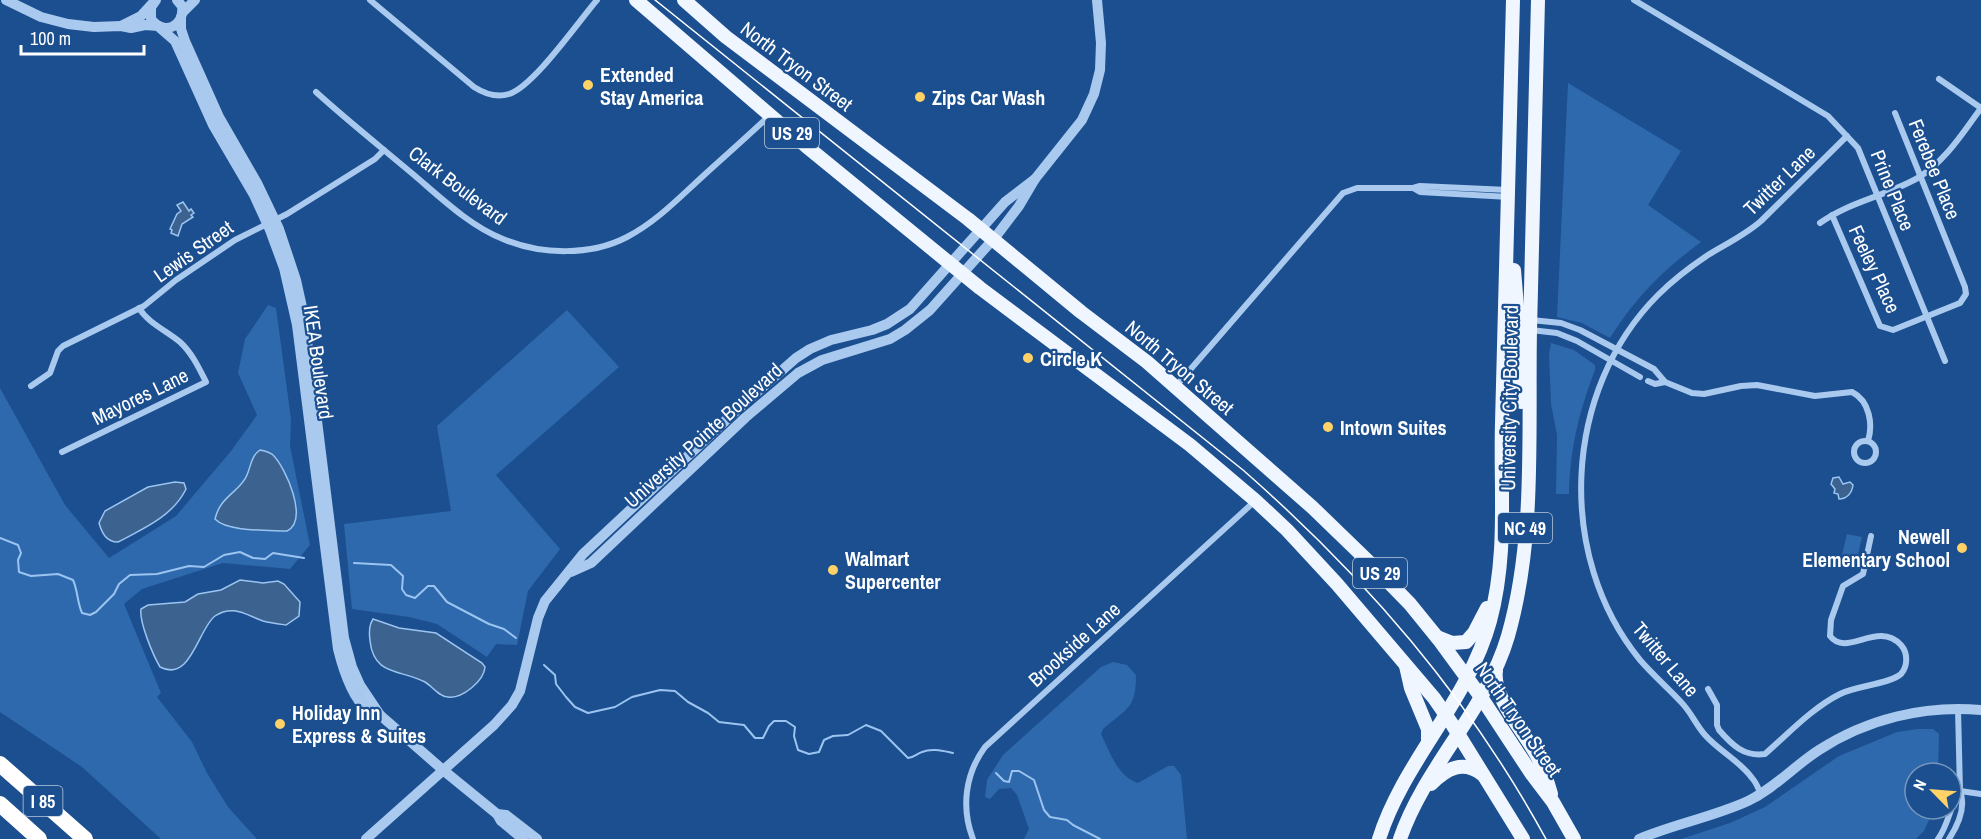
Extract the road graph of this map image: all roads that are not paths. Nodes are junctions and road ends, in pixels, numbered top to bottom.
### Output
1 (6, 0) edge
2 (177, 0) edge
3 (195, 0) edge
4 (370, 0) edge
5 (597, 0) edge
6 (636, 0) edge
7 (684, 0) edge
8 (1097, 0) edge
9 (1513, 0) edge
10 (1538, 0) edge
11 (1634, 0) edge
12 (154, 2) edge
13 (182, 14) junction
14 (121, 26) junction
15 (159, 27) junction
16 (1939, 79) dead end
17 (316, 93) dead end
18 (1981, 108) edge
19 (1895, 113) dead end
20 (770, 115) junction
21 (1847, 136) junction
22 (384, 150) junction
23 (1920, 176) junction
24 (1035, 179) junction
25 (1509, 194) junction
26 (1877, 195) junction
27 (1832, 215) junction
28 (271, 222) junction
29 (1820, 223) dead end
30 (1507, 226) junction
31 (981, 229) junction
32 (993, 239) junction
33 (951, 262) junction
34 (963, 273) junction
35 (139, 308) junction
36 (1927, 317) junction
37 (1530, 325) junction
38 (1505, 329) junction
39 (1617, 351) junction
40 (1611, 360) junction
41 (1945, 361) dead end
42 (1640, 377) dead end
43 (1648, 381) dead end
44 (1665, 382) junction
45 (31, 386) dead end
46 (1176, 387) junction
47 (1529, 430) junction
48 (1868, 441) dead end
49 (62, 452) dead end
50 (1256, 501) junction
51 (1871, 536) dead end
52 (571, 572) junction
53 (1498, 581) junction
54 (1435, 635) junction
55 (1402, 659) junction
56 (1496, 668) junction
57 (1468, 679) junction
58 (1708, 689) dead end
59 (1481, 697) junction
60 (1958, 709) junction
61 (1981, 710) edge
62 (1446, 715) junction
63 (1458, 734) junction
64 (1426, 744) junction
65 (1959, 761) edge
66 (0, 764) edge
67 (443, 770) junction
68 (1486, 777) junction
69 (1963, 791) edge
70 (1761, 794) junction
71 (1981, 794) edge
72 (1419, 796) junction
73 (1553, 802) junction
74 (0, 804) edge
75 (498, 814) junction
76 (1948, 821) edge
77 (1957, 821) edge
78 (1574, 838) edge
79 (39, 839) edge
80 (85, 839) edge
81 (366, 839) edge
82 (523, 839) edge
83 (537, 839) edge
84 (973, 839) edge
85 (1378, 839) edge
86 (1400, 839) edge
87 (1523, 839) edge
88 (1639, 839) edge
89 (1938, 839) edge
90 (1949, 839) edge

1 - 14 street
2 - 13 street, IKEA Boulevard
3 - 13 street
4 - 5 street
6 - 20 main road, US 29
7 - 31 main road, North Tryon Street / US 29
8 - 24 street
9 - 25 main road, University City Boulevard / NC 49
10 - 37 main road, University City Boulevard / NC 49
11 - 21 street, Prine Place
12 - 14 street
12 - 15 street
13 - 15 street
13 - 28 street, IKEA Boulevard
14 - 15 street
15 - 28 street, IKEA Boulevard
16 - 18 street
17 - 22 street, Clark Boulevard
18 - 23 street
19 - 23 street, Ferebee Place
20 - 22 street, Clark Boulevard
20 - 33 main road, US 29
21 - 26 street, Prine Place
21 - 39 street, Twitter Lane
22 - 28 street, Lewis Street
23 - 26 street
23 - 36 street, Ferebee Place
24 - 31 street, University Pointe Boulevard
24 - 32 street, University Pointe Boulevard
25 - 30 main road, University City Boulevard / NC 49
25 - 46 street
26 - 27 street
26 - 36 street, Prine Place
27 - 29 street
27 - 36 street, Feeley Place
28 - 35 street, Lewis Street
28 - 67 street, IKEA Boulevard
30 - 37 main road
30 - 38 main road, University City Boulevard / NC 49
31 - 32 main road, North Tryon Street / US 29
31 - 33 street, University Pointe Boulevard
32 - 34 street, University Pointe Boulevard
32 - 46 main road, North Tryon Street / US 29
33 - 34 main road, US 29
33 - 52 street, University Pointe Boulevard
34 - 50 main road, US 29
34 - 52 street, University Pointe Boulevard
35 - 45 street, Lewis Street
35 - 49 street, Mayores Lane
36 - 41 street, Prine Place
37 - 39 street
37 - 40 street
37 - 47 main road, University City Boulevard / NC 49
38 - 47 main road
38 - 53 main road, University City Boulevard / NC 49
39 - 40 street, Twitter Lane
39 - 44 street
40 - 42 street
40 - 70 street, Twitter Lane
43 - 44 street
44 - 48 street
46 - 54 main road, North Tryon Street / US 29
47 - 56 main road, University City Boulevard / NC 49
50 - 55 main road, US 29
50 - 84 street, Brookside Lane
51 - 58 street
52 - 67 street, University Pointe Boulevard
53 - 54 main road
53 - 57 main road, University City Boulevard / NC 49
54 - 57 main road, North Tryon Street / US 29
55 - 62 main road
55 - 64 main road
56 - 59 main road, University City Boulevard / NC 49
56 - 73 main road, NC 49
57 - 59 main road, North Tryon Street
57 - 62 main road, University City Boulevard / NC 49
59 - 63 main road, University City Boulevard
59 - 73 main road, North Tryon Street
60 - 61 street
60 - 65 street
60 - 70 street
62 - 63 main road
62 - 64 main road, University City Boulevard
63 - 68 main road
63 - 72 main road, University City Boulevard
64 - 85 main road, University City Boulevard
66 - 80 highway, I 85
67 - 75 street, IKEA Boulevard
67 - 81 street, University Pointe Boulevard
68 - 72 main road
68 - 87 main road
69 - 71 street
70 - 88 street
72 - 86 main road, University City Boulevard
73 - 78 main road, North Tryon Street
74 - 79 highway, I 85
75 - 82 street, IKEA Boulevard
75 - 83 street, IKEA Boulevard
76 - 89 street
77 - 90 street

